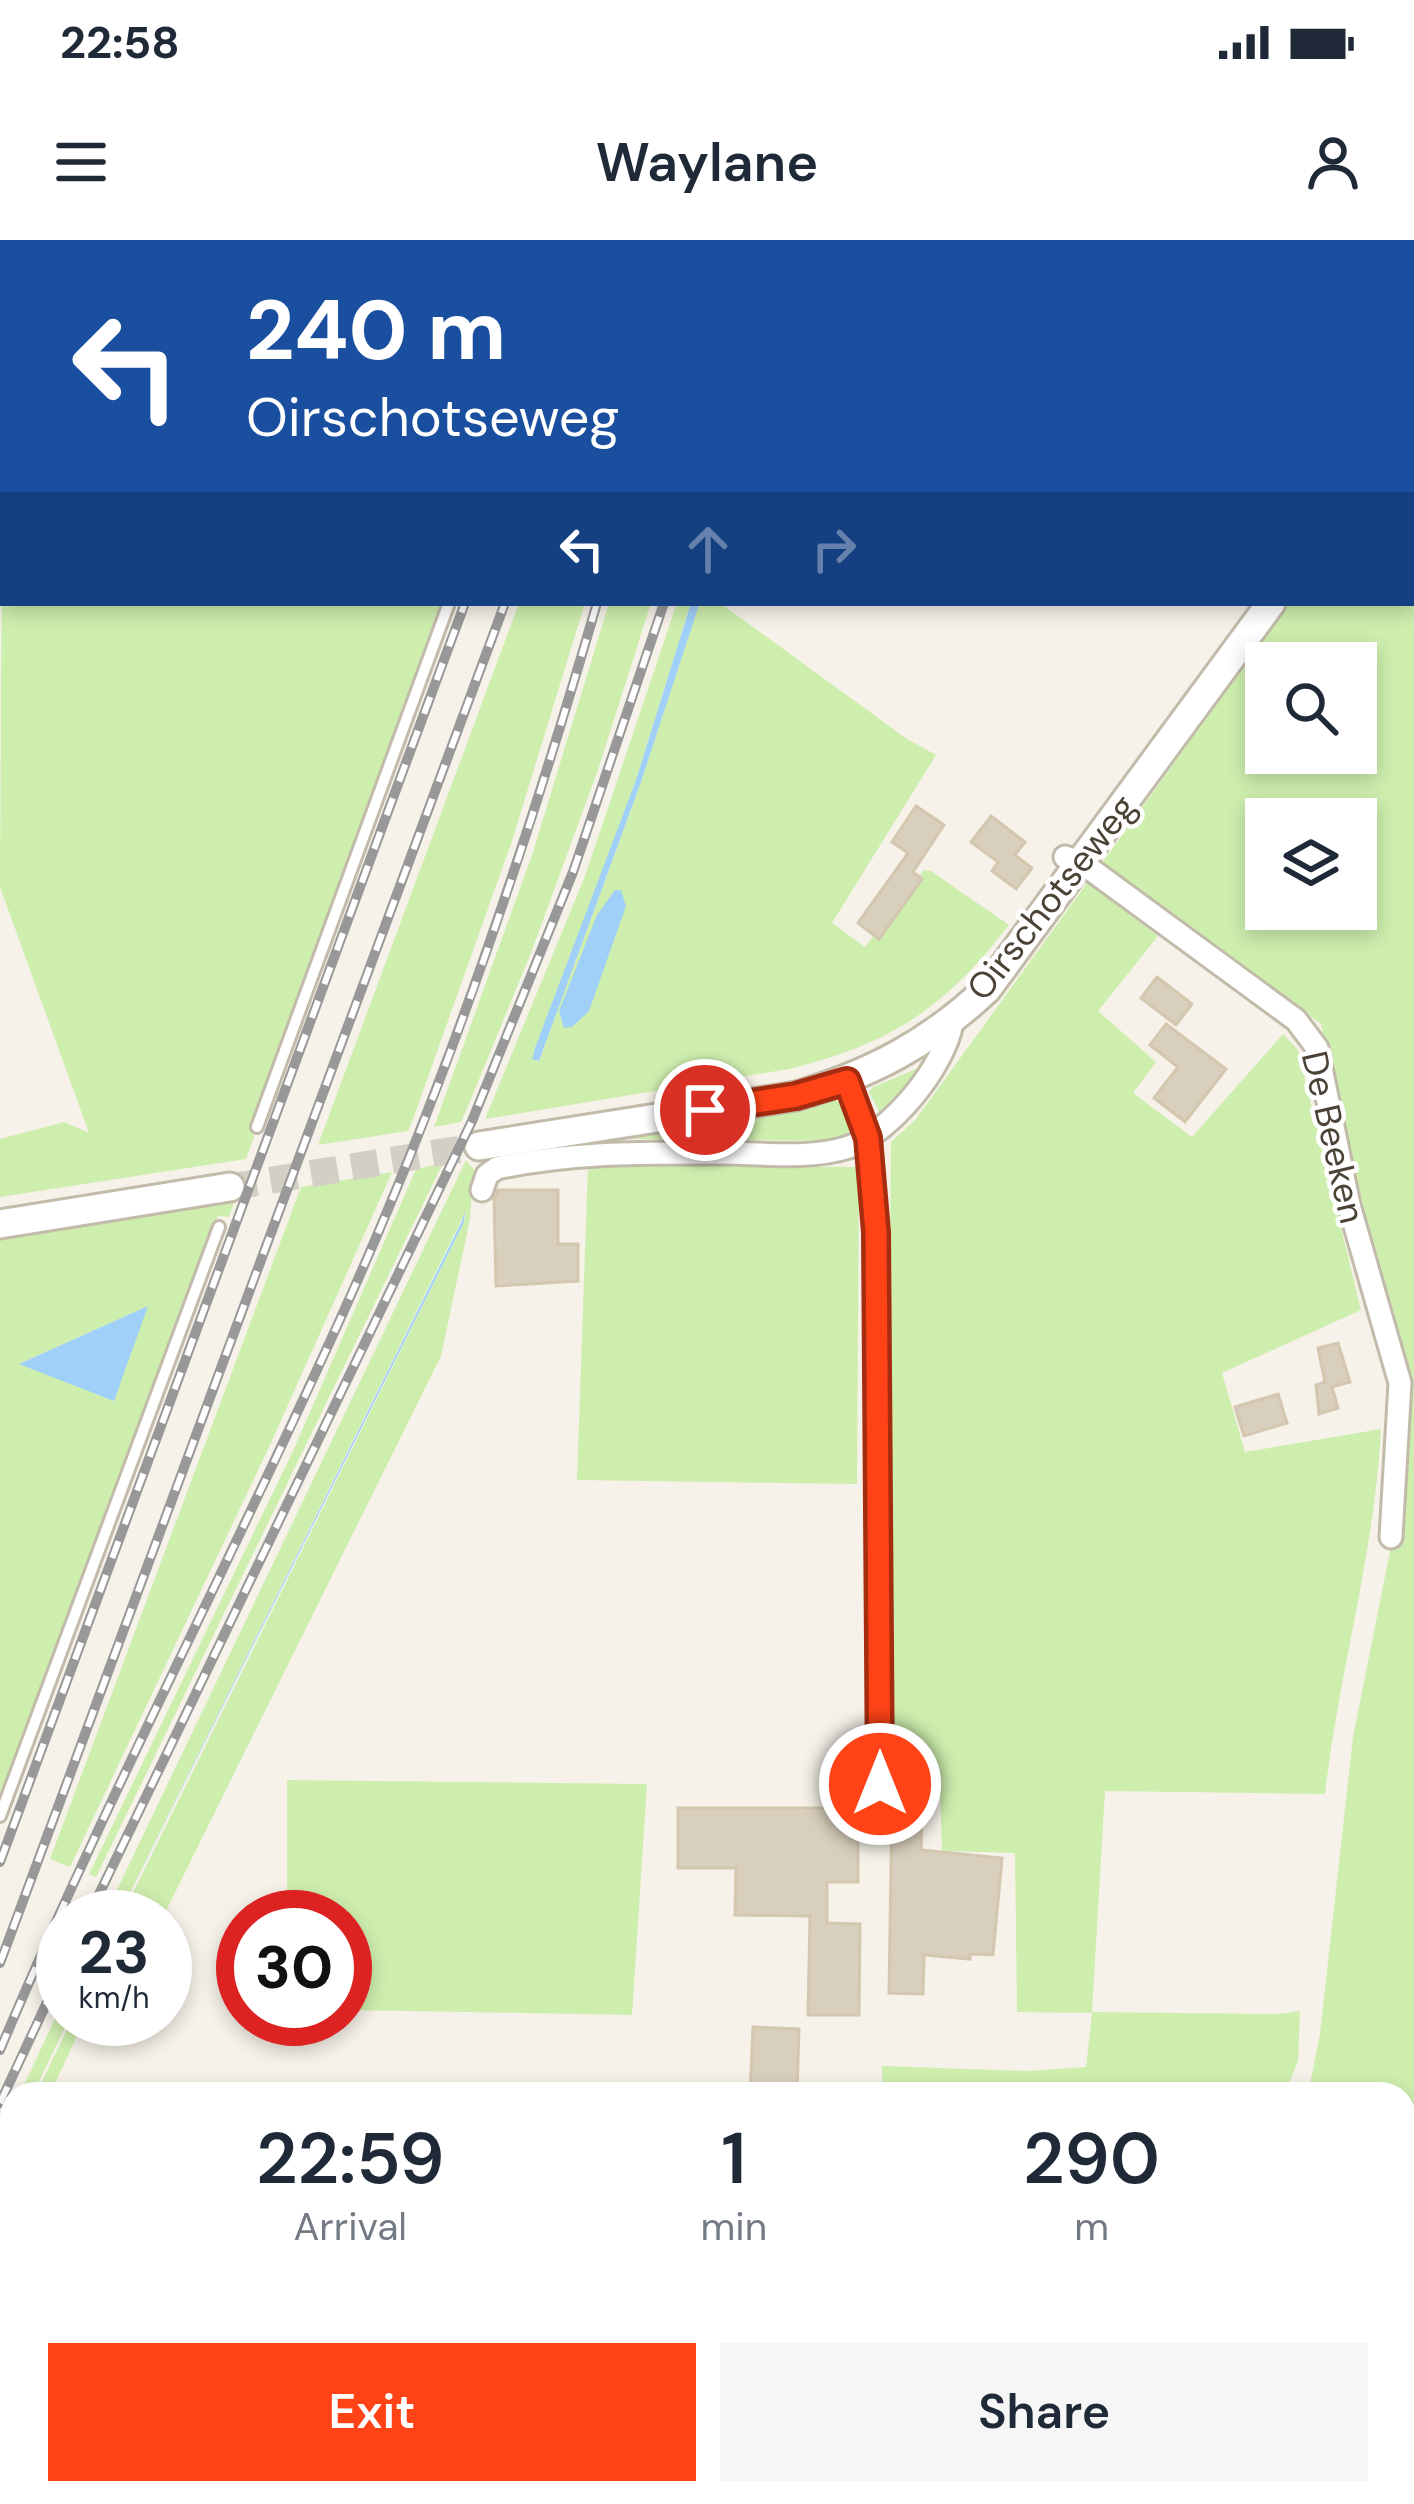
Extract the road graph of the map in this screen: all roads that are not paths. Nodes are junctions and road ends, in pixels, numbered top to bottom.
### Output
1 (448, 606) edge
2 (1269, 606) edge
3 (1073, 860) junction
4 (952, 1023) junction
5 (847, 1081) junction
6 (257, 1127) dead end
7 (868, 1138) junction
8 (478, 1146) tunnel mouth
9 (230, 1187) tunnel mouth
10 (482, 1190) dead end
11 (0, 1224) edge
12 (219, 1227) dead end
13 (1390, 1537) dead end
14 (880, 1784) dead end
15 (0, 1816) edge

1 - 6 lane
2 - 3 street, Oirschotseweg
3 - 4 street, Oirschotseweg
3 - 13 street, De Beeken
4 - 5 street, Oirschotseweg
4 - 7 street
5 - 7 street
5 - 8 street, Oirschotseweg
7 - 10 street
7 - 14 street
9 - 11 street
12 - 15 lane

